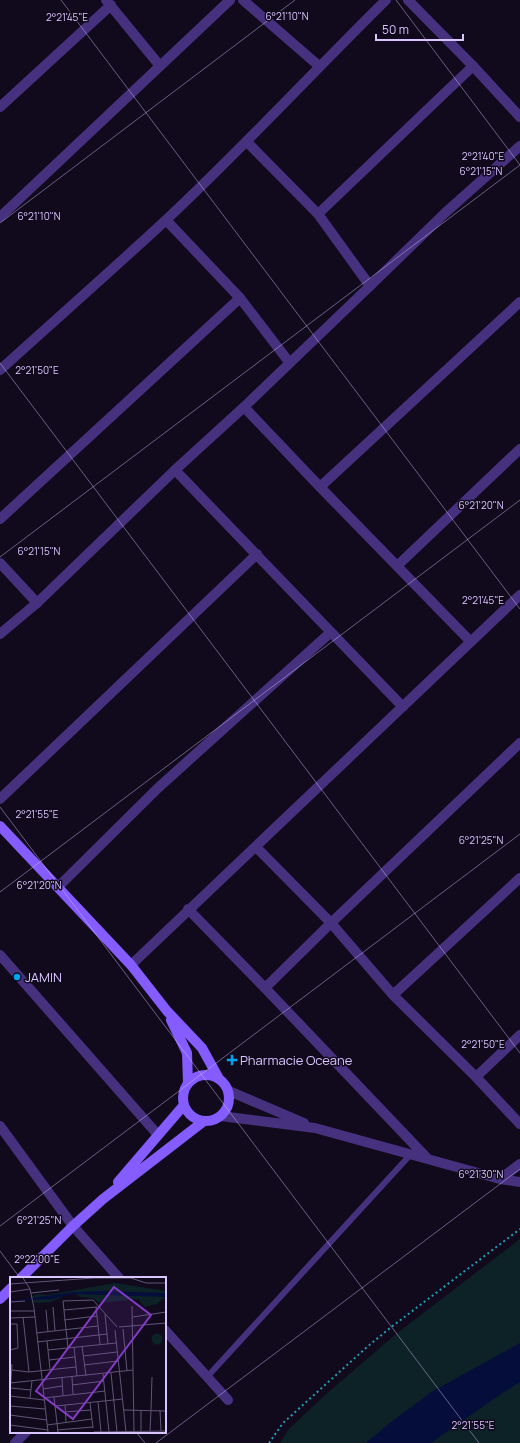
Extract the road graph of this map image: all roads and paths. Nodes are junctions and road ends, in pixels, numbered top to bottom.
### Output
1 (230, 0) edge
2 (243, 0) edge
3 (386, 0) edge
4 (408, 0) edge
5 (109, 3) edge
6 (160, 66) junction
7 (319, 66) junction
8 (473, 66) junction
9 (0, 107) edge
10 (520, 117) edge
11 (246, 142) junction
12 (520, 146) edge
13 (318, 214) junction
14 (0, 217) edge
15 (166, 220) junction
16 (370, 286) junction
17 (240, 298) junction
18 (520, 302) edge
19 (289, 362) junction
20 (0, 370) edge
21 (244, 407) junction
22 (520, 448) edge
23 (175, 470) junction
24 (320, 487) junction
25 (0, 519) edge
26 (257, 554) junction
27 (0, 563) edge
28 (397, 566) junction
29 (519, 597) edge
30 (37, 603) junction
31 (331, 632) junction
32 (0, 634) edge
33 (471, 642) junction
34 (403, 707) junction
35 (520, 743) edge
36 (0, 800) edge
37 (0, 826) edge
38 (256, 846) junction
39 (520, 878) edge
40 (58, 887) junction
41 (188, 909) junction
42 (331, 923) junction
43 (0, 956) edge
44 (131, 965) junction
45 (265, 988) junction
46 (393, 995) junction
47 (167, 1011) junction
48 (520, 1035) edge
49 (218, 1077) junction
50 (476, 1077) junction
51 (188, 1083) junction
52 (229, 1091) junction
53 (184, 1105) junction
54 (221, 1116) junction
55 (204, 1121) junction
56 (520, 1124) edge
57 (0, 1126) edge
58 (315, 1128) junction
59 (158, 1135) junction
60 (411, 1154) junction
61 (427, 1158) junction
62 (520, 1164) edge
63 (500, 1179) junction
64 (520, 1182) edge
65 (104, 1199) junction
66 (73, 1226) junction
67 (520, 1229) edge
68 (22, 1277) edge
69 (117, 1277) edge
70 (10, 1289) edge
71 (0, 1299) edge
72 (166, 1331) edge
73 (207, 1377) junction
74 (228, 1400) dead end
75 (25, 1433) edge
76 (14, 1443) edge
77 (269, 1443) edge

1 - 6 street
2 - 7 street
3 - 7 street
4 - 8 street
5 - 6 street
5 - 9 street
6 - 14 street
7 - 11 street
8 - 10 street
8 - 13 street
11 - 13 street
11 - 15 street
12 - 16 street
13 - 16 street
15 - 17 street
15 - 20 street
16 - 19 street
17 - 19 street
17 - 25 street
18 - 24 street
19 - 21 street
21 - 23 street
21 - 24 street
22 - 28 street
23 - 26 street
23 - 30 street
24 - 28 street
26 - 31 street
26 - 36 street
27 - 30 street
28 - 33 street
29 - 33 street
30 - 32 street
31 - 34 street
31 - 40 street
33 - 34 street
34 - 38 street
35 - 42 street
37 - 40 main road
38 - 41 street
38 - 42 street
39 - 46 street
40 - 44 main road
41 - 44 street
41 - 45 street
42 - 45 street
42 - 46 street
43 - 59 street
44 - 47 main road
45 - 61 street
46 - 50 street
47 - 49 main road
47 - 51 main road
48 - 50 street
49 - 51 main road
49 - 52 main road
50 - 56 street
51 - 53 main road
52 - 54 main road
52 - 58 street
53 - 55 main road
53 - 59 main road
54 - 55 main road
54 - 58 street
55 - 65 main road
57 - 66 street
58 - 60 street
59 - 65 main road
60 - 61 street
60 - 73 lane
61 - 63 street
62 - 63 street
63 - 64 street
65 - 66 main road
66 - 68 main road
66 - 69 street
67 - 77 path
70 - 71 main road
72 - 73 street
73 - 74 street
75 - 76 street

